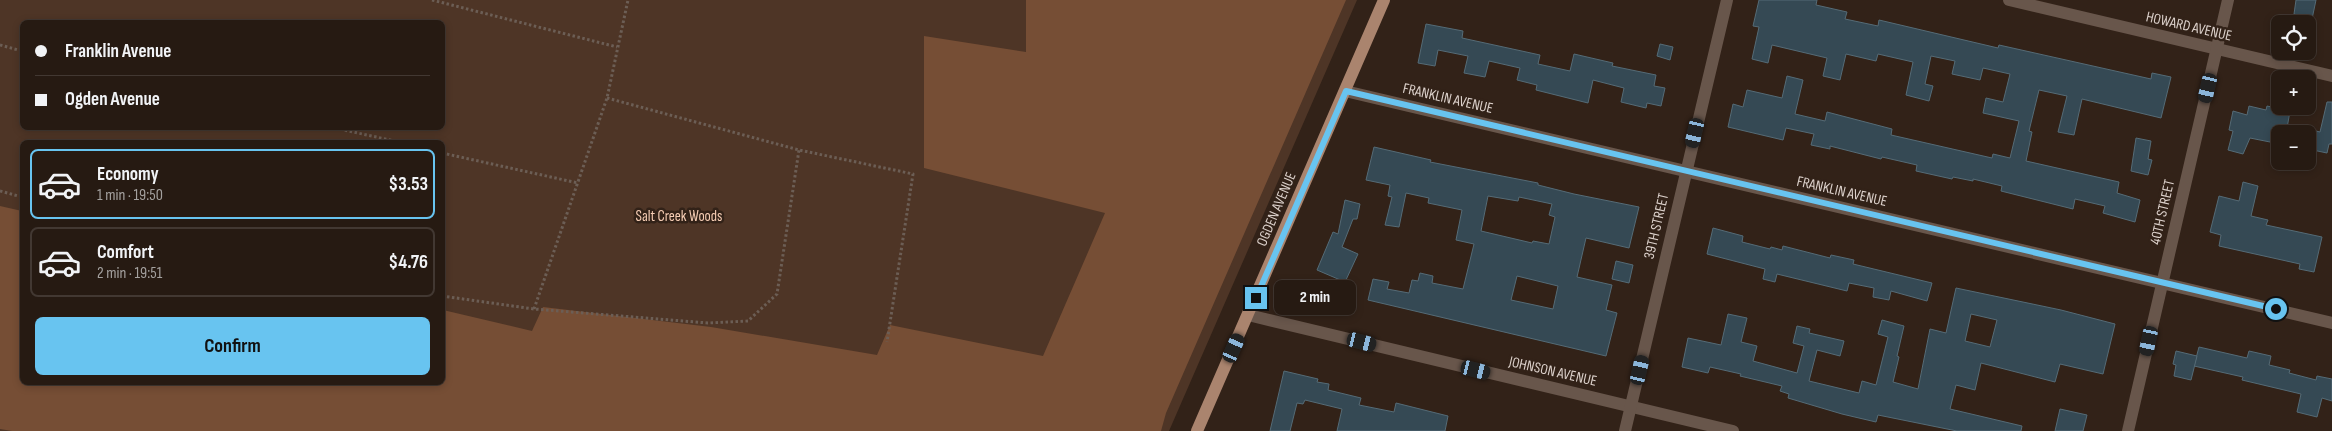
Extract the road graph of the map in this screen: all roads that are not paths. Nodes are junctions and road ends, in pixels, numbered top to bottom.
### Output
1 (1384, 0) edge
2 (1727, 0) edge
3 (2009, 0) edge
4 (2228, 0) edge
5 (2217, 50) junction
6 (2332, 76) edge
7 (1346, 91) junction
8 (1686, 171) junction
9 (2162, 282) junction
10 (1248, 315) junction
11 (2332, 323) edge
12 (1631, 407) junction
13 (1197, 431) edge
14 (1625, 431) edge
15 (1734, 431) edge
16 (2128, 431) edge

1 - 7 main road, OGDEN AVENUE
2 - 8 street, 39TH STREET
3 - 5 street, HOWARD AVENUE
4 - 5 street, 40TH STREET
5 - 6 street, HOWARD AVENUE
5 - 9 street, 40TH STREET
7 - 8 street, FRANKLIN AVENUE
7 - 10 main road, OGDEN AVENUE
8 - 9 street, FRANKLIN AVENUE
8 - 12 street, 39TH STREET
9 - 11 street, FRANKLIN AVENUE
9 - 16 street, 40TH STREET
10 - 12 street, JOHNSON AVENUE
10 - 13 main road, OGDEN AVENUE
12 - 14 street, 39TH STREET
12 - 15 street, JOHNSON AVENUE

